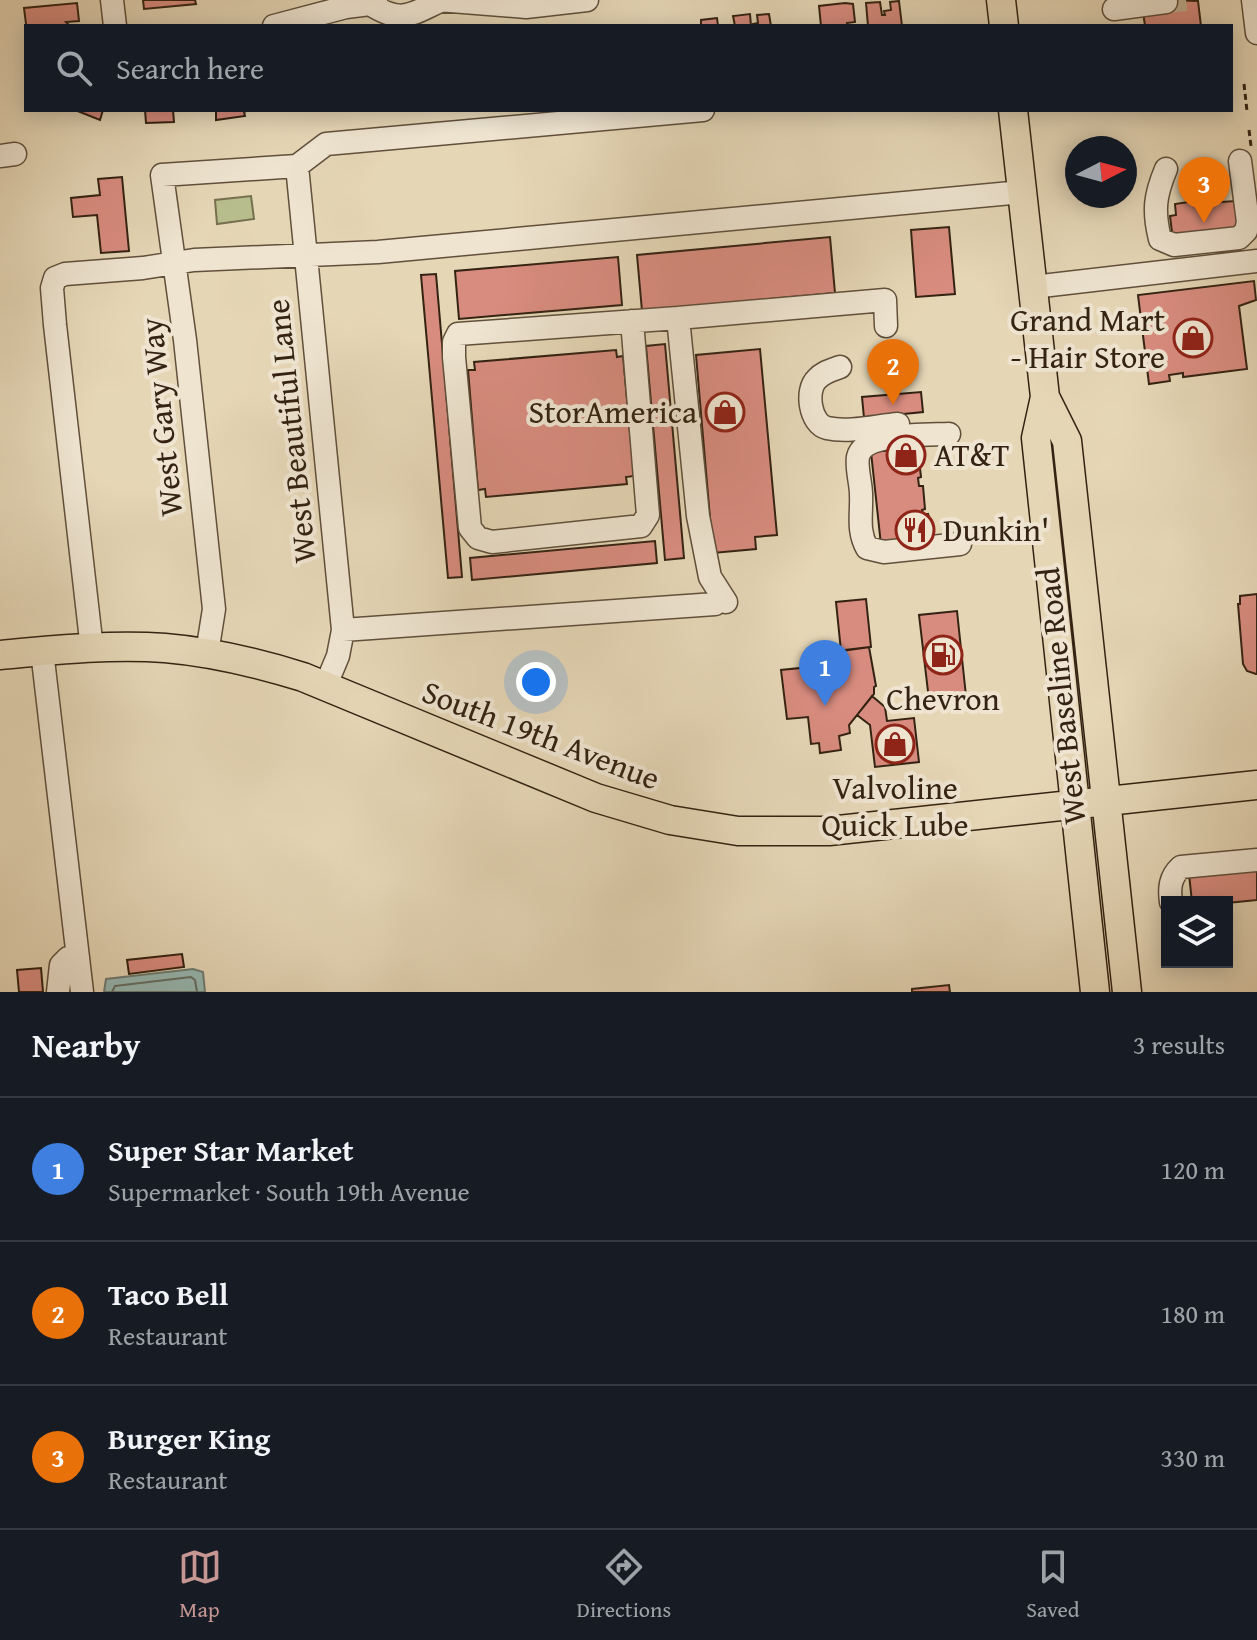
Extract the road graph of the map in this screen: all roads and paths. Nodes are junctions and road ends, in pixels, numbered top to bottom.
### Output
1 (112, 0) edge
2 (587, 0) edge
3 (1001, 0) edge
4 (1253, 0) edge
5 (439, 1) edge
6 (373, 2) edge
7 (1166, 2) dead end
8 (1114, 9) dead end
9 (115, 24) edge
10 (282, 24) edge
11 (1004, 24) edge
12 (1257, 33) edge
13 (1244, 84) dead end
14 (1247, 111) dead end
15 (681, 112) edge
16 (1013, 112) edge
17 (1249, 130) dead end
18 (1246, 155) joint
19 (297, 166) junction
20 (1166, 169) dead end
21 (1022, 192) junction
22 (305, 257) junction
23 (1257, 261) edge
24 (174, 264) junction
25 (1033, 287) junction
26 (678, 318) junction
27 (632, 321) junction
28 (886, 326) dead end
29 (832, 370) dead end
30 (1045, 397) junction
31 (960, 544) dead end
32 (343, 630) junction
33 (92, 649) junction
34 (42, 651) junction
35 (207, 653) junction
36 (0, 655) edge
37 (325, 687) junction
38 (1257, 785) edge
39 (1108, 800) junction
40 (1076, 804) junction
41 (1257, 860) edge
42 (1170, 896) edge
43 (78, 957) junction
44 (58, 992) edge
45 (82, 992) edge
46 (1095, 992) edge
47 (1127, 992) edge

1 - 9 street
2 - 5 street
3 - 11 main road
4 - 12 street
5 - 6 street
6 - 10 street
7 - 8 street
13 - 14 path
15 - 19 street
16 - 21 main road, West Baseline Road
17 - 18 path
18 - 20 street
19 - 22 street, West Beautiful Lane
19 - 24 street, West Gary Way
21 - 22 street
21 - 25 main road, West Baseline Road
22 - 24 street
22 - 32 street, West Beautiful Lane
23 - 25 street
24 - 33 street
24 - 35 street, West Gary Way
25 - 30 main road, West Baseline Road
26 - 27 street
26 - 28 street
26 - 32 street
27 - 27 street
29 - 31 street
30 - 39 main road, West Baseline Road
30 - 40 main road, West Baseline Road
32 - 37 street, West Beautiful Lane
33 - 34 main road, South 19th Avenue
33 - 35 main road, South 19th Avenue
34 - 36 main road, South 19th Avenue
34 - 43 street
35 - 37 main road, South 19th Avenue
37 - 40 main road, South 19th Avenue
38 - 39 main road, South 19th Avenue
39 - 40 main road, South 19th Avenue
39 - 47 main road, West Baseline Road
40 - 46 main road, West Baseline Road
41 - 42 street
43 - 44 street
43 - 45 street

